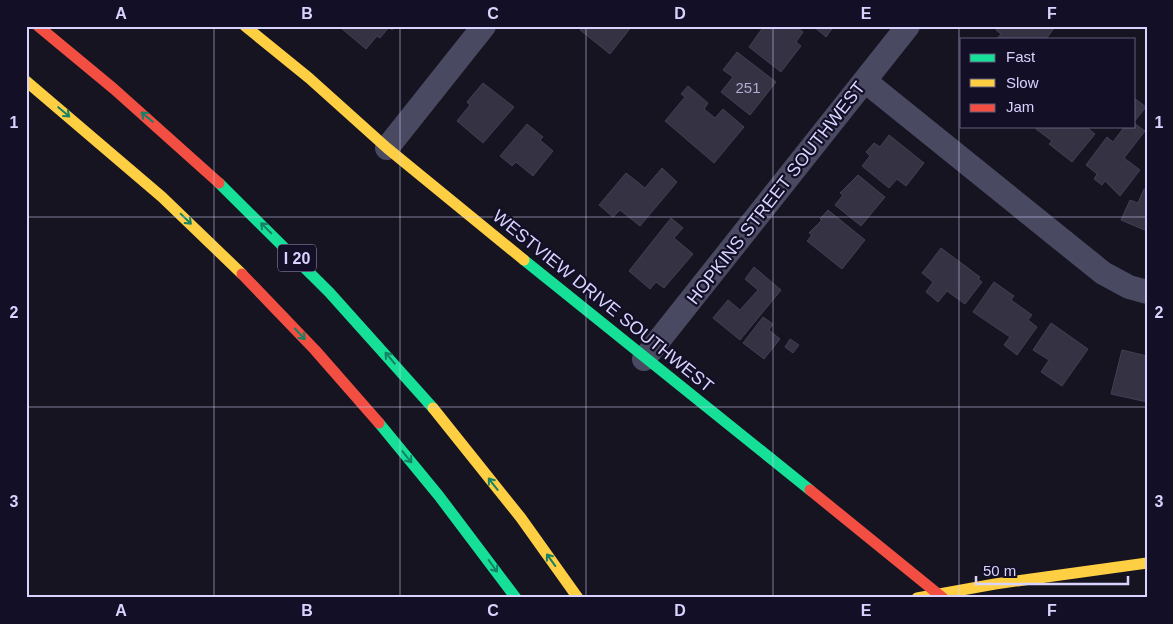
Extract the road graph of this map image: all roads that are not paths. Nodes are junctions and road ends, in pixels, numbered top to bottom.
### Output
1 (38, 26) edge
2 (245, 26) edge
3 (484, 26) edge
4 (908, 26) edge
5 (26, 81) edge
6 (865, 81) junction
7 (387, 148) junction
8 (1147, 292) edge
9 (644, 359) junction
10 (1147, 563) edge
11 (516, 598) edge
12 (578, 598) edge
13 (917, 598) edge
14 (943, 598) edge

12 -> 1 main road, I 20
2 - 7 main road, WESTVIEW DRIVE SOUTHWEST
3 - 7 street
4 - 6 street, HOPKINS STREET SOUTHWEST
5 -> 11 main road
6 - 8 street
6 - 9 street, HOPKINS STREET SOUTHWEST
7 - 9 main road, WESTVIEW DRIVE SOUTHWEST
9 - 14 main road, WESTVIEW DRIVE SOUTHWEST, bridge
10 - 13 main road

